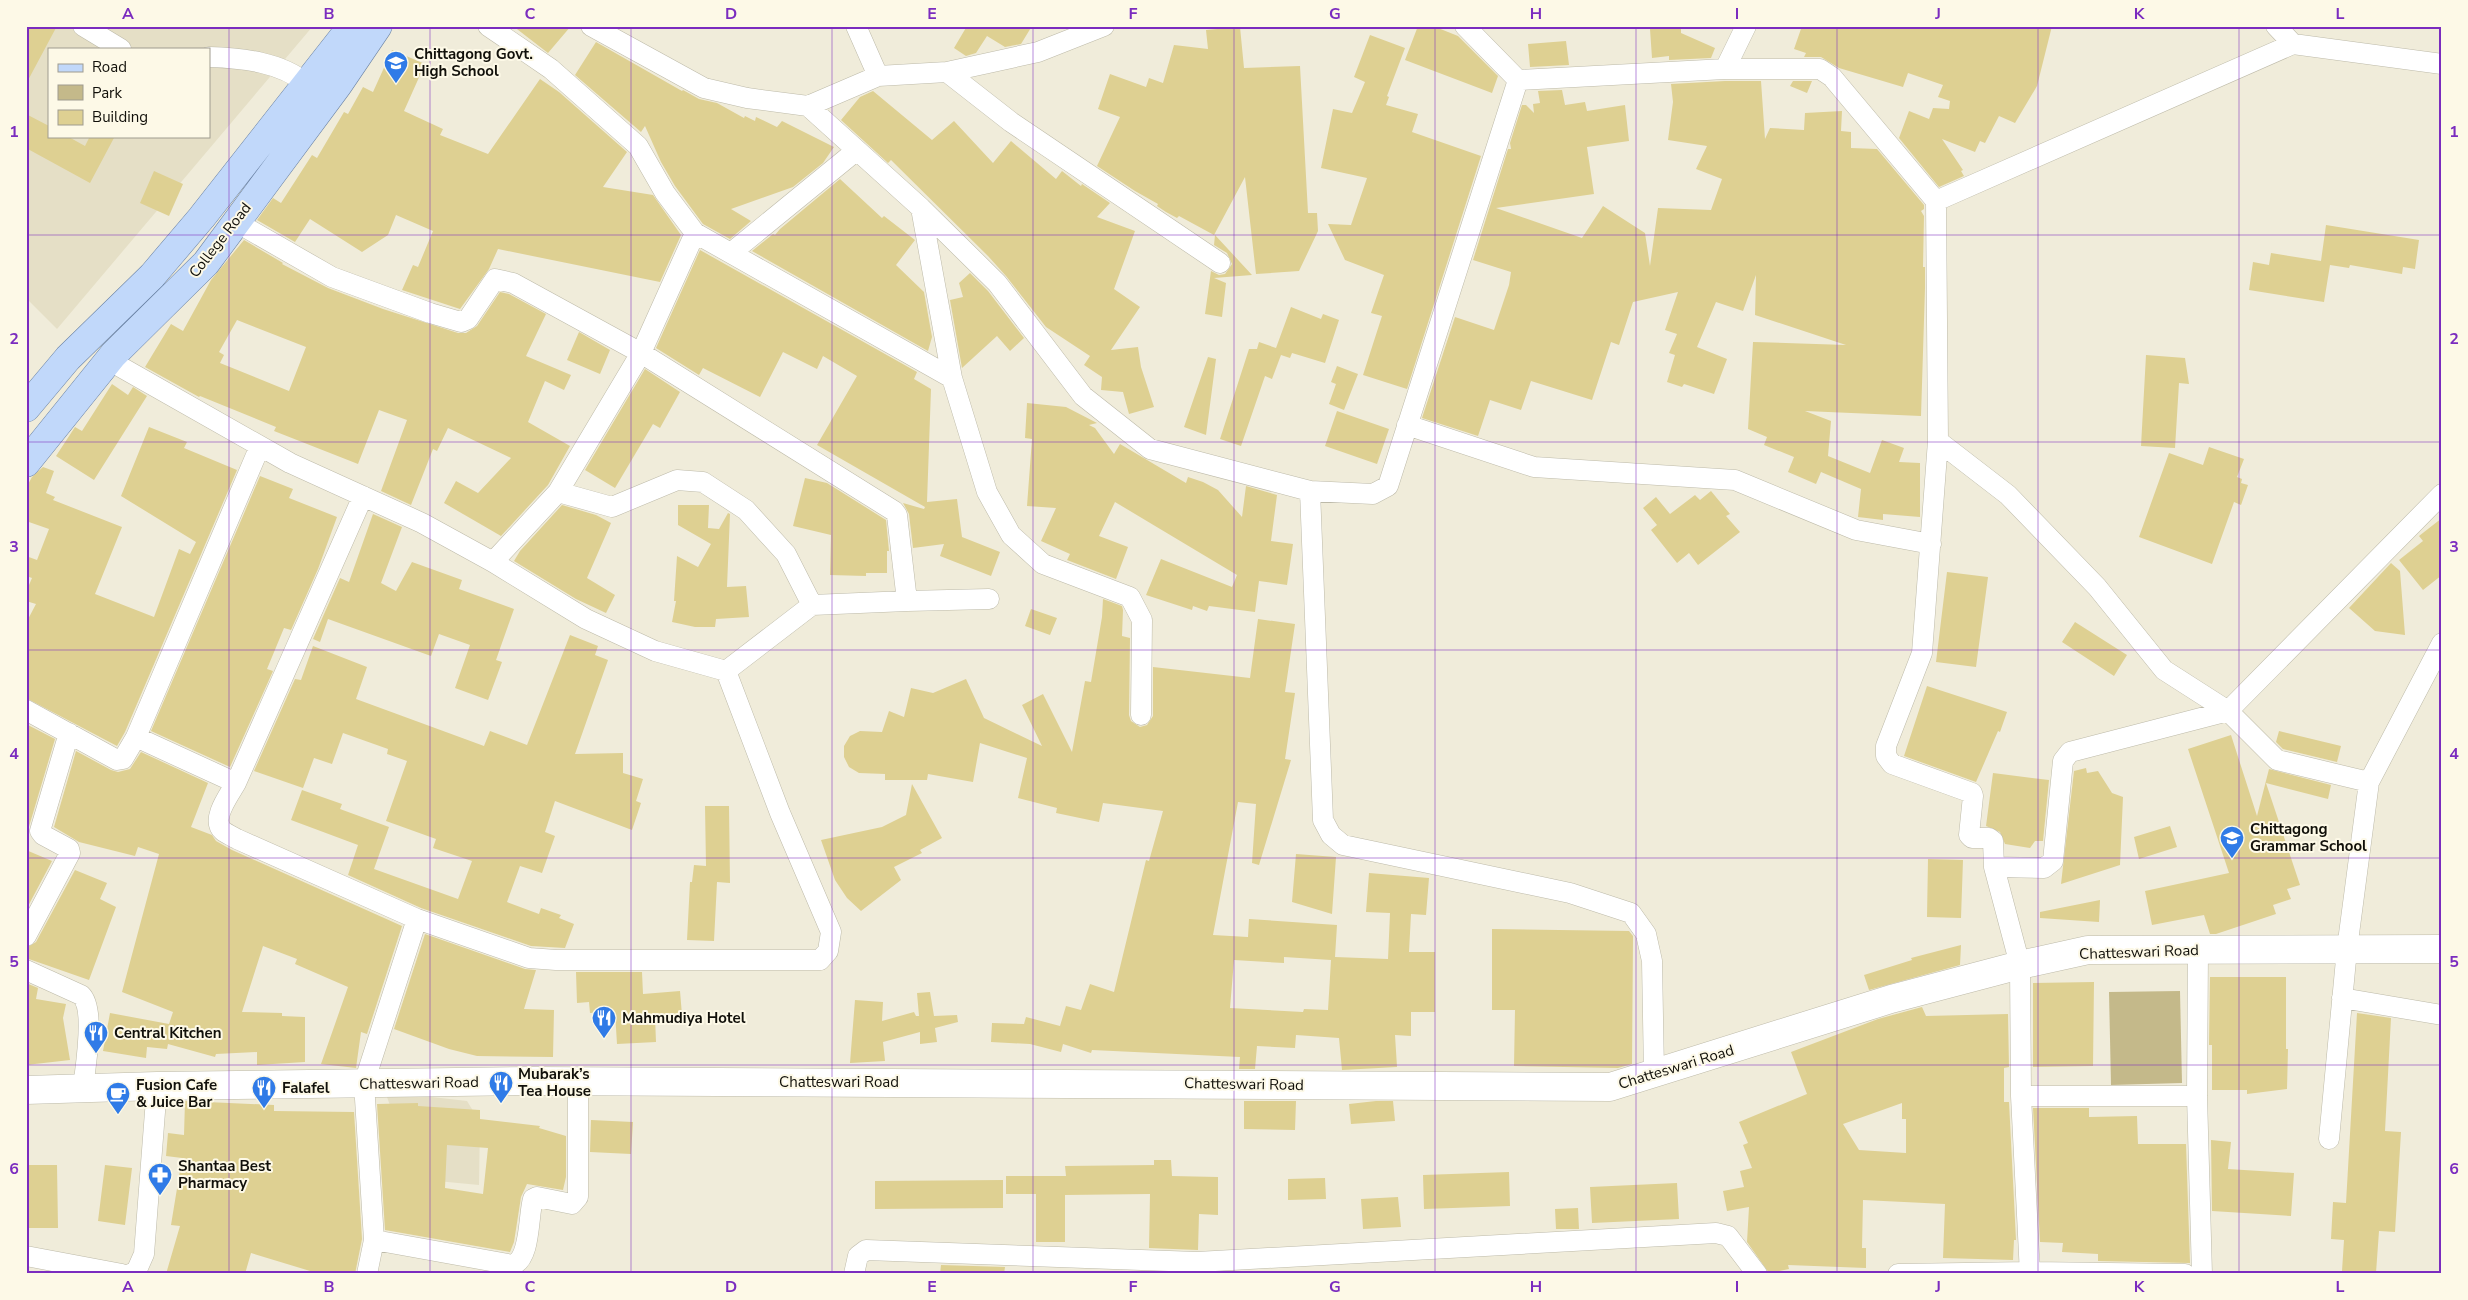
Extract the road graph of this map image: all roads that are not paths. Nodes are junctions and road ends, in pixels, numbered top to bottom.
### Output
1 (83, 26) edge
2 (352, 26) edge
3 (378, 26) edge
4 (488, 26) edge
5 (592, 26) edge
6 (856, 26) edge
7 (1104, 26) edge
8 (1465, 26) edge
9 (1746, 26) edge
10 (2276, 26) edge
11 (2292, 44) junction
12 (119, 48) edge
13 (210, 57) edge
14 (2442, 64) edge
15 (1726, 69) junction
16 (947, 72) junction
17 (878, 76) junction
18 (1518, 80) junction
19 (307, 84) junction
20 (808, 106) junction
21 (857, 150) junction
22 (1936, 201) junction
23 (921, 208) junction
24 (236, 222) junction
25 (695, 232) junction
26 (731, 252) junction
27 (1220, 263) dead end
28 (90, 336) junction
29 (642, 354) junction
30 (113, 355) junction
31 (952, 378) junction
32 (26, 408) edge
33 (1407, 424) junction
34 (1938, 441) junction
35 (260, 446) junction
36 (26, 463) edge
37 (1310, 491) junction
38 (558, 492) junction
39 (2442, 494) edge
40 (363, 496) junction
41 (1930, 544) junction
42 (493, 562) junction
43 (989, 599) dead end
44 (907, 601) junction
45 (812, 606) junction
46 (2442, 643) edge
47 (726, 671) junction
48 (26, 710) edge
49 (2228, 711) junction
50 (1141, 715) dead end
51 (69, 733) junction
52 (136, 738) junction
53 (2369, 782) junction
54 (236, 783) junction
55 (1994, 867) junction
56 (417, 919) junction
57 (26, 936) edge
58 (2347, 949) junction
59 (2442, 949) edge
60 (2198, 950) junction
61 (2020, 965) junction
62 (26, 970) edge
63 (2342, 998) junction
64 (2442, 1015) edge
65 (1654, 1073) junction
66 (578, 1082) junction
67 (364, 1084) junction
68 (156, 1086) junction
69 (84, 1089) junction
70 (26, 1090) edge
71 (2021, 1096) junction
72 (2197, 1096) junction
73 (2330, 1139) dead end
74 (374, 1240) junction
75 (26, 1256) edge
76 (1197, 1262) junction
77 (2030, 1273) edge
78 (122, 1274) edge
79 (130, 1274) edge
80 (367, 1274) edge
81 (854, 1274) edge
82 (1215, 1274) edge
83 (1757, 1274) edge
84 (1898, 1274) edge
85 (2185, 1274) edge
86 (2202, 1274) edge

1 - 12 street
2 - 19 main road, College Road
3 - 24 main road, College Road
4 - 25 street
5 - 20 street
6 - 17 street
7 - 16 street
8 - 18 street
9 - 15 street
10 - 11 street
11 - 14 street
11 - 22 street
13 - 19 street
15 - 18 street
15 - 22 street
16 - 17 street
16 - 27 street
17 - 20 street
18 - 33 street
19 - 28 main road, College Road
20 - 21 street
21 - 23 street
21 - 26 street
22 - 34 street
23 - 31 street
23 - 37 street
24 - 29 street
24 - 30 main road, College Road
25 - 26 street
25 - 29 street
26 - 31 street
28 - 30 main road
28 - 32 main road, College Road
29 - 38 street
29 - 44 street
30 - 35 street
30 - 36 main road, College Road
31 - 50 street
33 - 37 street
33 - 41 street
34 - 41 street
34 - 49 street
35 - 40 street
35 - 52 street
37 - 65 street
38 - 42 street
38 - 45 street
39 - 49 street
40 - 42 street
40 - 54 street
41 - 55 street
42 - 47 street
43 - 44 street
44 - 45 street
45 - 47 street
46 - 53 street
47 - 56 street
48 - 51 street
49 - 53 street
49 - 55 street
51 - 52 street
51 - 57 street
52 - 54 street
53 - 58 street
54 - 56 street
55 - 61 street
56 - 67 street
58 - 59 main road, Chatteswari Road
58 - 60 main road, Chatteswari Road
58 - 63 street
60 - 61 main road, Chatteswari Road
60 - 72 street
61 - 65 main road, Chatteswari Road
61 - 71 street
62 - 69 street
63 - 64 street
63 - 73 street
65 - 66 main road, Chatteswari Road
66 - 67 main road, Chatteswari Road
66 - 74 street
67 - 68 main road, Chatteswari Road
67 - 74 street
68 - 69 main road, Chatteswari Road
68 - 79 street
69 - 70 main road, Chatteswari Road
71 - 72 street
71 - 77 street
72 - 86 street
74 - 80 street
75 - 78 street
76 - 81 street
76 - 82 street
76 - 83 street
77 - 84 street
77 - 85 street

